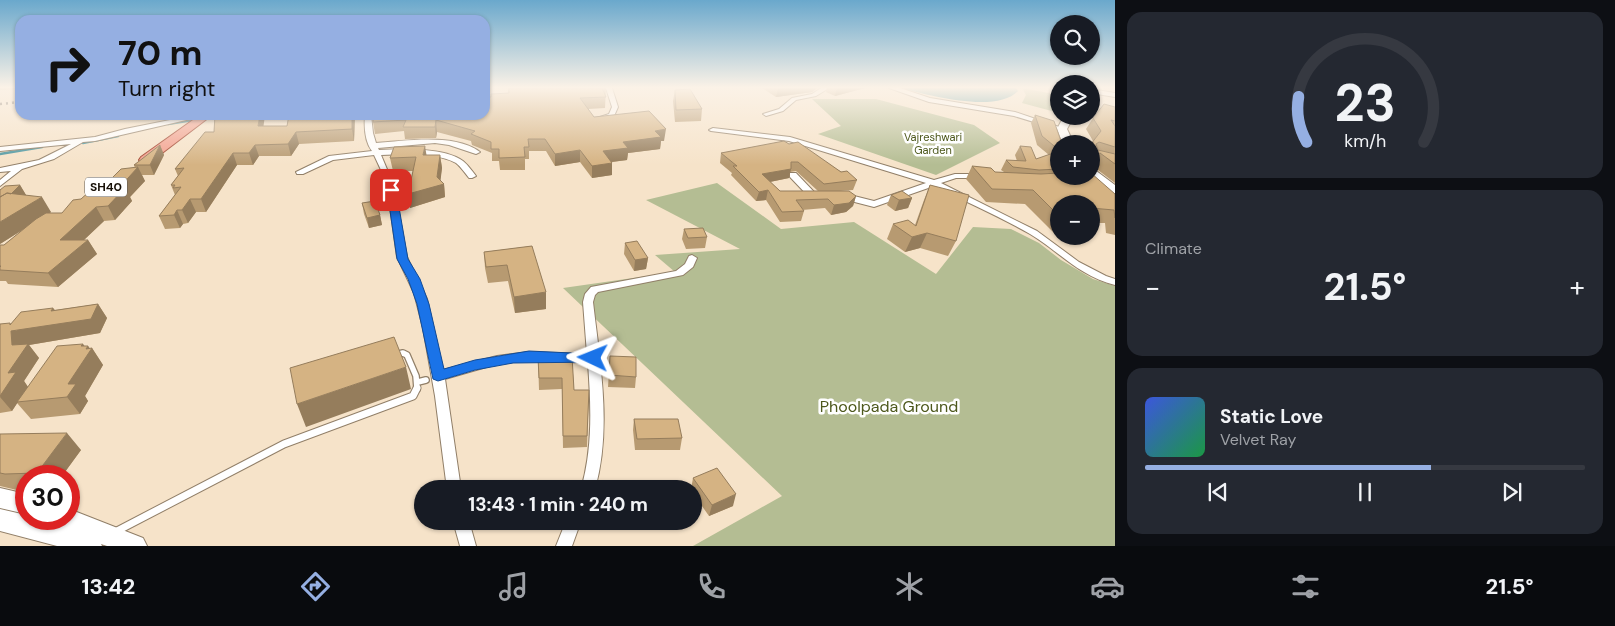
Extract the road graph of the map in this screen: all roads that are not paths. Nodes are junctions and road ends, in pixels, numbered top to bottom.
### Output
1 (612, 113) edge
2 (1013, 113) edge
3 (600, 119) edge
4 (182, 120) edge
5 (199, 120) edge
6 (368, 120) edge
7 (1064, 125) edge
8 (1062, 129) junction
9 (713, 130) dead end
10 (1065, 135) edge
11 (80, 141) junction
12 (372, 146) junction
13 (0, 149) edge
14 (476, 152) dead end
15 (376, 154) junction
16 (19, 168) junction
17 (135, 168) edge
18 (0, 170) edge
19 (300, 172) dead end
20 (793, 175) edge
21 (472, 176) dead end
22 (987, 177) edge
23 (1100, 181) edge
24 (0, 184) edge
25 (931, 184) junction
26 (1115, 192) edge
27 (692, 258) dead end
28 (1115, 282) edge
29 (384, 358) edge
30 (593, 358) junction
31 (438, 376) junction
32 (426, 380) dead end
33 (418, 382) junction
34 (453, 480) edge
35 (592, 480) edge
36 (0, 498) edge
37 (15, 501) edge
38 (0, 520) edge
39 (80, 530) edge
40 (464, 530) edge
41 (570, 530) edge
42 (95, 542) edge
43 (136, 546) edge
44 (468, 546) edge
45 (564, 546) edge

1 - 3 street
2 - 8 street
4 - 11 street
5 - 17 main road, SH40
6 - 12 street
7 - 8 main road
8 - 10 main road
9 - 25 street
11 - 13 street
11 - 16 street
12 - 14 street
12 - 15 street
15 - 19 street
15 - 21 street
15 - 31 street
16 - 18 street
16 - 24 street
20 - 25 street
22 - 25 street
23 - 26 main road
25 - 28 street
27 - 30 street
29 - 33 lane
30 - 31 street
30 - 35 street
31 - 34 street
32 - 33 lane
33 - 42 lane
36 - 37 main road
38 - 42 main road
39 - 42 main road
40 - 44 street
41 - 45 street
42 - 43 main road

